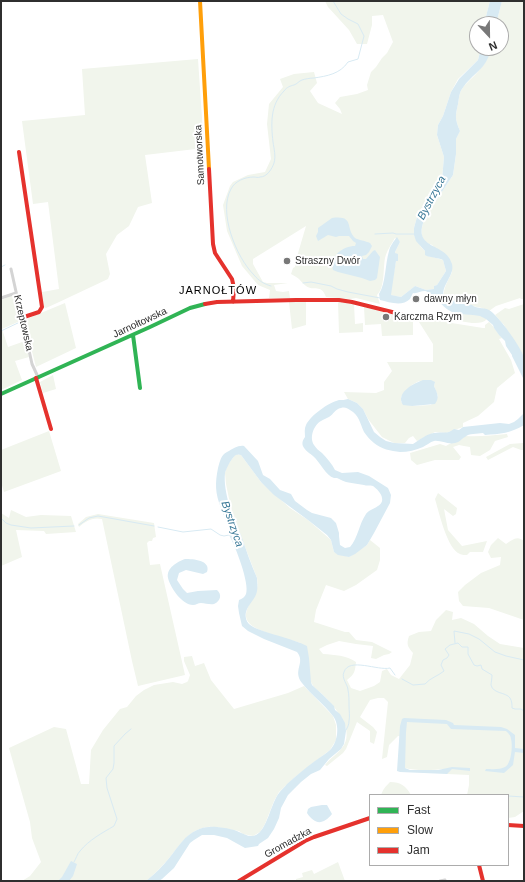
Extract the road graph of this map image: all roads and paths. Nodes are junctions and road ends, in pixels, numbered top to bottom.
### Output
1 (200, 1) edge
2 (19, 152) dead end
3 (11, 269) dead end
4 (16, 293) junction
5 (1, 298) edge
6 (233, 302) junction
7 (412, 316) dead end
8 (21, 318) junction
9 (133, 335) junction
10 (37, 378) junction
11 (140, 388) dead end
12 (1, 394) edge
13 (51, 429) dead end
14 (369, 818) edge
15 (509, 825) edge
16 (524, 826) edge
17 (479, 866) edge
18 (445, 880) dead end
19 (239, 881) edge
20 (440, 881) edge
21 (483, 881) edge

1 - 6 street, Samotworska
2 - 8 street
3 - 4 street, Krzeptowska
4 - 5 street
4 - 8 street, Krzeptowska
6 - 7 street, Jarnołtowska
6 - 9 street, Jarnołtowska
8 - 10 street, Krzeptowska
9 - 10 street, Jarnołtowska
9 - 11 street
10 - 12 street, Jarnołtowska
10 - 13 street
14 - 19 street, Gromadzka
15 - 16 street
17 - 21 street
18 - 20 street

